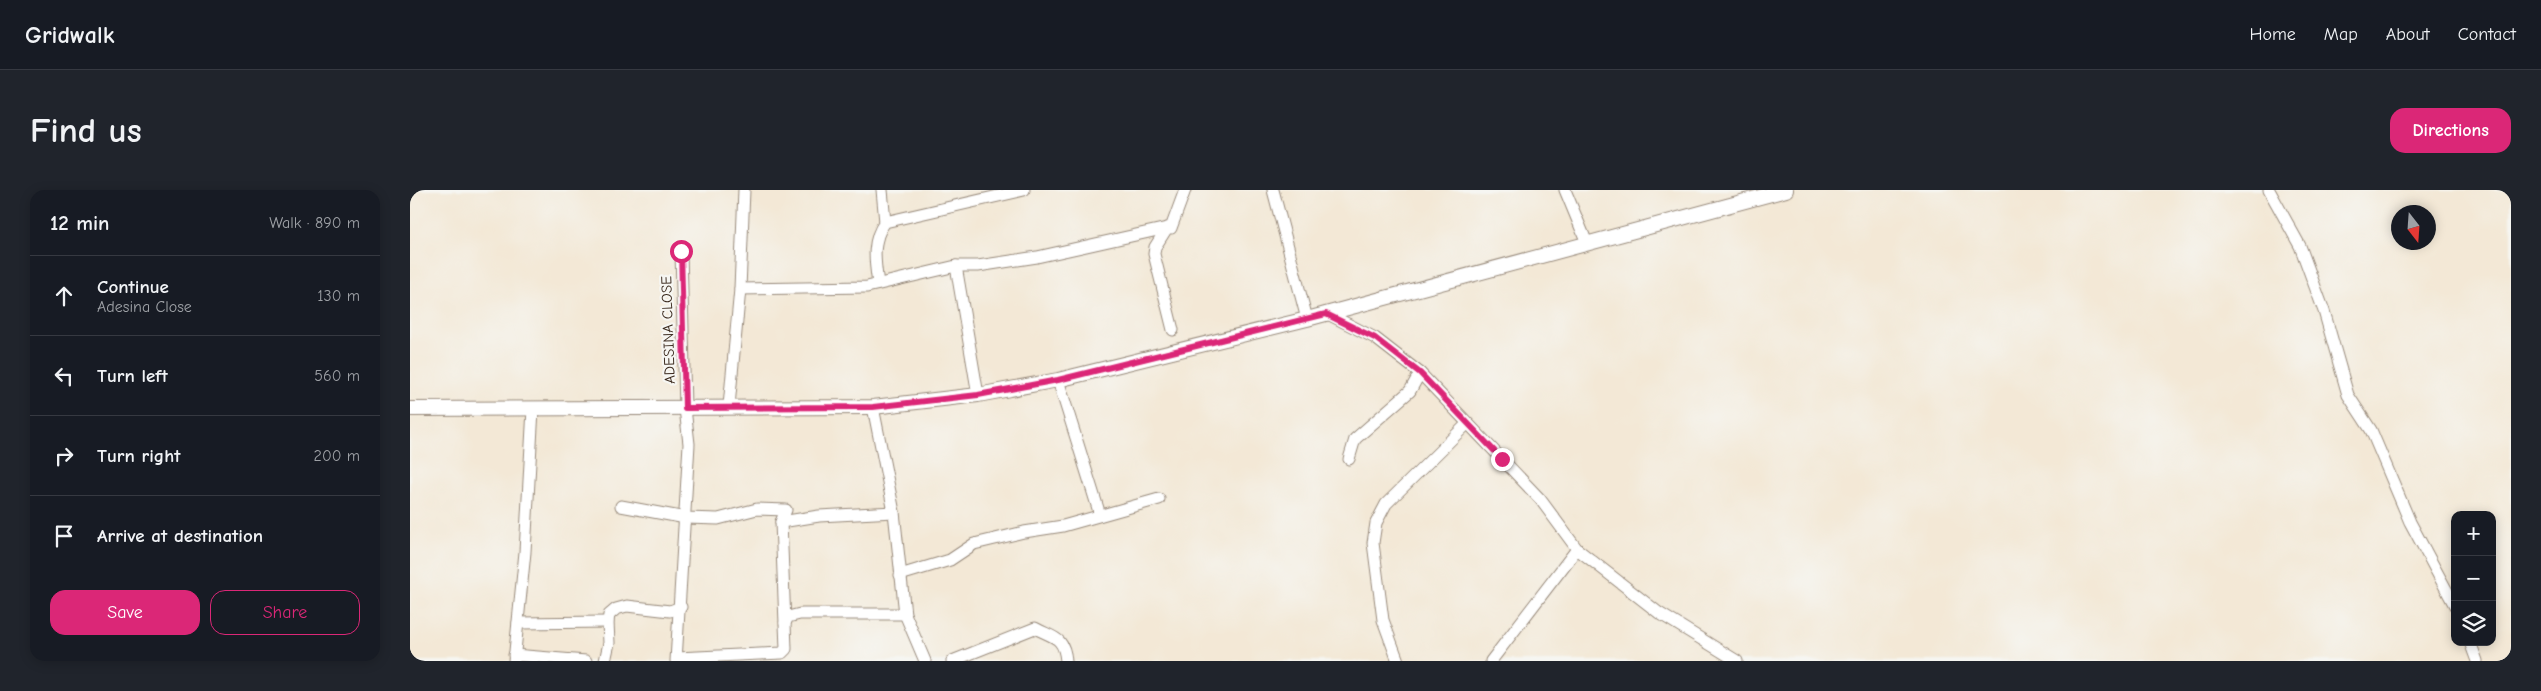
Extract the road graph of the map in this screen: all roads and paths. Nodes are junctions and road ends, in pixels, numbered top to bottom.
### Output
1 (744, 190) edge
2 (882, 190) edge
3 (1024, 190) edge
4 (1185, 190) edge
5 (1272, 190) edge
6 (1565, 190) edge
7 (1786, 190) edge
8 (2269, 190) edge
9 (1753, 194) edge
10 (885, 222) junction
11 (1167, 228) junction
12 (1587, 243) junction
13 (681, 251) dead end
14 (956, 266) junction
15 (878, 284) junction
16 (740, 289) junction
17 (1326, 314) junction
18 (1307, 319) junction
19 (1173, 330) dead end
20 (1420, 373) junction
21 (1058, 380) junction
22 (978, 395) junction
23 (729, 406) junction
24 (873, 407) junction
25 (685, 408) junction
26 (410, 409) edge
27 (533, 409) junction
28 (1467, 424) junction
29 (1349, 458) dead end
30 (1159, 499) dead end
31 (621, 506) dead end
32 (894, 512) junction
33 (1100, 515) junction
34 (686, 518) junction
35 (782, 522) junction
36 (1577, 549) junction
37 (900, 574) junction
38 (2452, 601) edge
39 (681, 608) junction
40 (905, 614) junction
41 (608, 622) junction
42 (518, 623) junction
43 (785, 623) junction
44 (2471, 646) edge
45 (514, 658) edge
46 (964, 658) edge
47 (676, 660) edge
48 (586, 661) edge
49 (605, 661) edge
50 (925, 661) edge
51 (952, 661) edge
52 (1066, 661) edge
53 (1398, 661) edge
54 (1491, 661) edge
55 (1737, 661) edge
56 (2476, 661) edge

1 - 16 street
2 - 10 street
3 - 10 street
4 - 11 street
5 - 18 street
6 - 12 street
7 - 9 main road
8 - 38 street
9 - 12 main road
10 - 15 street
11 - 14 street
11 - 19 street
12 - 17 main road
13 - 25 street, ADESINA CLOSE
14 - 15 street
14 - 22 street
15 - 16 street
16 - 23 street
17 - 18 main road
17 - 20 street
18 - 21 main road
20 - 28 street
20 - 29 street
21 - 22 main road
21 - 33 street
22 - 24 main road
23 - 24 main road
23 - 25 main road
24 - 32 street
25 - 27 main road
25 - 34 street, ADESINA CLOSE
26 - 27 main road
27 - 42 street
28 - 36 street
28 - 53 street
30 - 33 street
31 - 34 street
32 - 35 street
32 - 37 street
33 - 37 street
34 - 35 street
34 - 39 street, ADESINA CLOSE
35 - 43 street
36 - 54 street
36 - 55 street
37 - 40 street
39 - 41 street
39 - 47 street, ADESINA CLOSE
40 - 43 street
40 - 50 street
41 - 42 street
41 - 49 street
42 - 45 street
43 - 47 street
44 - 56 street
45 - 48 street
46 - 51 street
46 - 52 street

